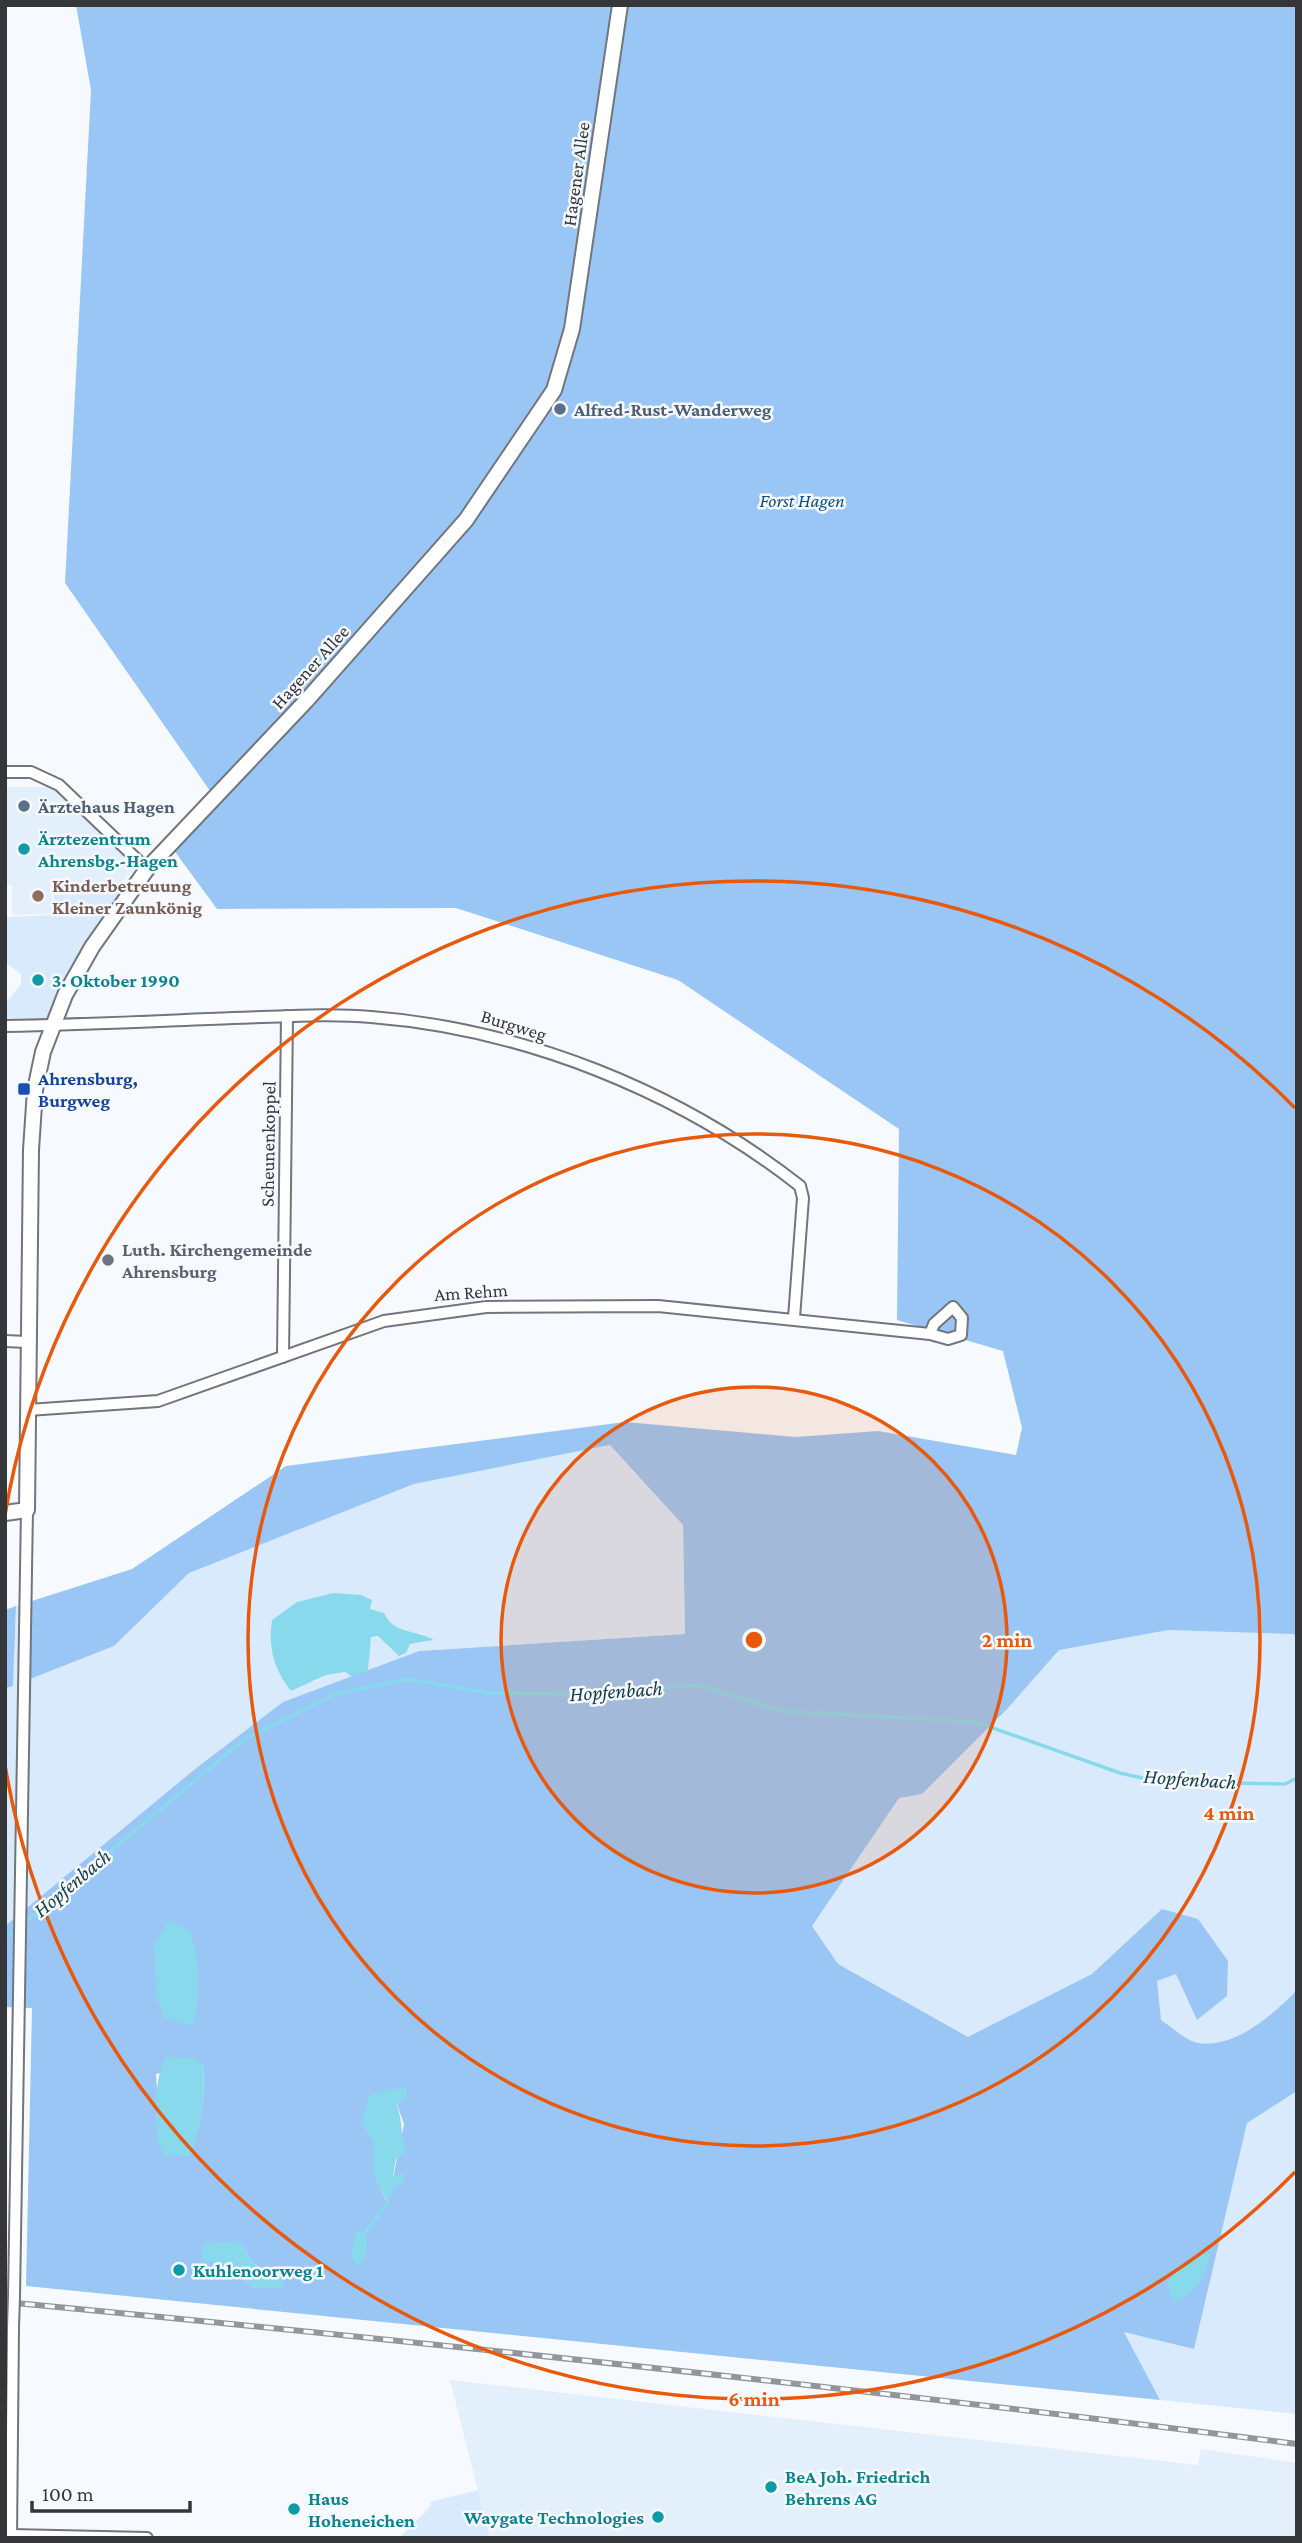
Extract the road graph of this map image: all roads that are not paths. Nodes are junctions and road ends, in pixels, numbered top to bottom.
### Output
1 (620, 5) edge
2 (5, 772) edge
3 (147, 869) junction
4 (287, 1016) junction
5 (52, 1025) junction
6 (5, 1026) edge
7 (794, 1318) junction
8 (930, 1334) dead end
9 (5, 1341) edge
10 (27, 1342) junction
11 (283, 1357) junction
12 (28, 1410) junction
13 (27, 1510) junction
14 (5, 1513) edge
15 (11, 2536) edge
16 (148, 2538) edge

1 - 3 street, Hagener Allee
2 - 3 street
3 - 5 street, Hagener Allee
4 - 5 street, Burgweg
4 - 7 street, Burgweg
4 - 11 street, Scheunenkoppel
5 - 6 street, Burgweg
5 - 10 street, Hagener Allee
7 - 8 street, Am Rehm
7 - 11 street, Am Rehm
9 - 10 street
10 - 12 street, Hagener Allee
11 - 12 street, Am Rehm
12 - 13 street, Hagener Allee
13 - 14 street
13 - 15 street, Hagener Allee, bridge
15 - 16 street

